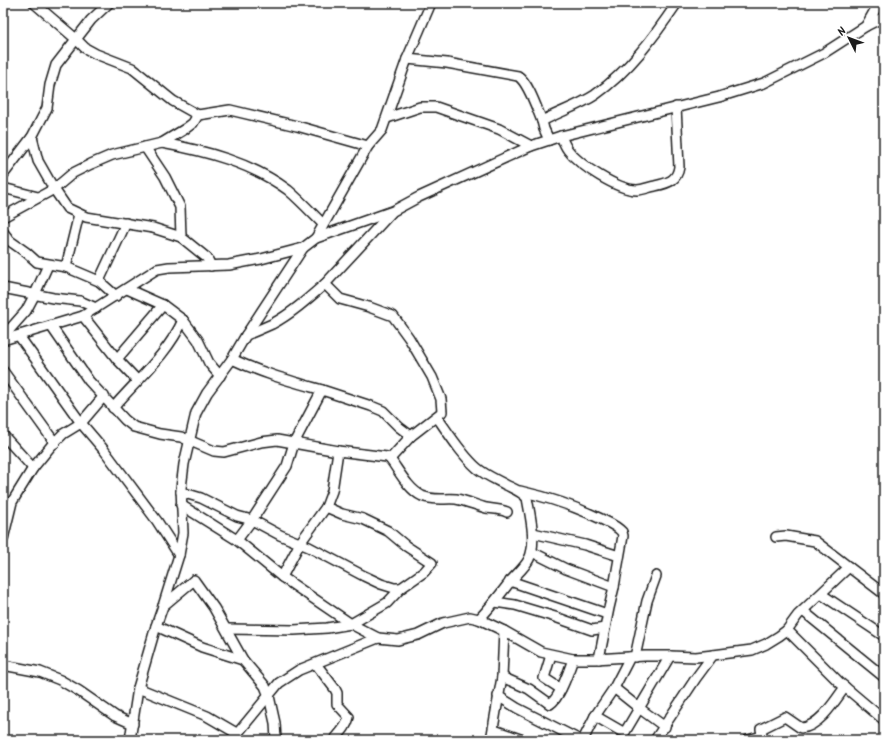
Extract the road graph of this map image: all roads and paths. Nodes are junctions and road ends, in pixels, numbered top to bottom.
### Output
1 (109, 3) edge
2 (431, 3) edge
3 (677, 3) edge
4 (879, 3) edge
5 (37, 4) edge
6 (884, 17) edge
7 (866, 26) junction
8 (76, 39) junction
9 (407, 59) junction
10 (676, 107) junction
11 (198, 114) junction
12 (387, 118) junction
13 (542, 121) junction
14 (561, 136) junction
15 (32, 137) junction
16 (550, 140) junction
17 (162, 143) junction
18 (368, 146) junction
19 (531, 146) junction
20 (145, 147) junction
21 (3, 175) edge
22 (3, 188) edge
23 (54, 189) junction
24 (38, 197) junction
25 (393, 211) junction
26 (79, 214) junction
27 (3, 217) edge
28 (126, 223) junction
29 (323, 224) junction
30 (3, 232) edge
31 (181, 237) junction
32 (316, 238) junction
33 (303, 248) junction
34 (48, 265) junction
35 (211, 266) junction
36 (66, 267) junction
37 (99, 281) junction
38 (325, 284) junction
39 (3, 288) edge
40 (127, 289) junction
41 (35, 294) junction
42 (116, 296) junction
43 (163, 305) junction
44 (96, 308) junction
45 (83, 316) junction
46 (183, 320) junction
47 (50, 326) junction
48 (19, 336) junction
49 (246, 336) junction
50 (3, 338) edge
51 (117, 359) junction
52 (232, 359) junction
53 (3, 371) edge
54 (220, 376) junction
55 (137, 380) junction
56 (322, 390) junction
57 (104, 396) junction
58 (113, 408) junction
59 (437, 417) junction
60 (81, 423) junction
61 (3, 435) edge
62 (411, 436) junction
63 (189, 441) junction
64 (55, 443) junction
65 (294, 443) junction
66 (338, 451) junction
67 (390, 459) junction
68 (33, 468) junction
69 (181, 492) junction
70 (520, 492) junction
71 (12, 502) junction
72 (181, 505) junction
73 (3, 506) edge
74 (326, 507) junction
75 (507, 512) dead end
76 (252, 520) junction
77 (533, 533) junction
78 (776, 537) dead end
79 (3, 539) edge
80 (237, 540) junction
81 (300, 542) junction
82 (532, 552) junction
83 (179, 554) junction
84 (619, 556) junction
85 (849, 567) junction
86 (656, 576) dead end
87 (282, 577) junction
88 (510, 581) junction
89 (614, 587) junction
90 (401, 588) junction
91 (821, 594) junction
92 (884, 594) edge
93 (494, 602) junction
94 (163, 606) junction
95 (803, 611) junction
96 (607, 614) junction
97 (479, 619) junction
98 (351, 624) junction
99 (156, 626) junction
100 (605, 628) junction
101 (227, 629) junction
102 (787, 630) junction
103 (504, 631) junction
104 (884, 636) edge
105 (378, 638) junction
106 (551, 655) junction
107 (714, 655) junction
108 (670, 656) junction
109 (632, 657) junction
110 (573, 658) junction
111 (599, 659) junction
112 (243, 660) junction
113 (316, 664) junction
114 (3, 665) edge
115 (884, 677) edge
116 (502, 678) junction
117 (845, 687) junction
118 (138, 688) junction
119 (614, 688) junction
120 (561, 689) junction
121 (270, 696) junction
122 (498, 696) junction
123 (639, 708) junction
124 (595, 716) junction
125 (884, 720) edge
126 (133, 724) junction
127 (665, 727) junction
128 (494, 730) junction
129 (235, 738) edge
130 (763, 738) edge
131 (130, 740) edge
132 (276, 740) edge
133 (334, 740) edge
134 (491, 740) edge
135 (523, 740) edge
136 (580, 740) edge
137 (583, 740) edge
138 (655, 740) edge
139 (748, 740) edge

1 - 8 street
2 - 9 street
3 - 13 street
4 - 7 street
5 - 8 street
6 - 7 street
7 - 10 street
8 - 11 street
8 - 15 street
9 - 12 street
9 - 13 street
10 - 14 street
10 - 14 street
11 - 17 street
11 - 18 street
12 - 18 street
12 - 19 street
13 - 16 street
14 - 16 street
15 - 21 street
15 - 23 street
16 - 19 street
17 - 20 street
17 - 29 street
18 - 29 street
19 - 25 street
20 - 23 street
20 - 31 street
22 - 24 street
23 - 24 street
23 - 26 street
24 - 27 street
25 - 32 street
25 - 38 street
26 - 28 street
26 - 36 street
28 - 31 street
28 - 37 street
29 - 32 street
30 - 34 street
31 - 35 street
32 - 33 street
33 - 35 street
33 - 49 street
34 - 36 street
34 - 41 street
35 - 40 street
36 - 37 street
37 - 42 street
38 - 49 street
38 - 59 street
39 - 41 street
40 - 42 street
40 - 43 street
41 - 44 street
41 - 50 street
42 - 44 street
43 - 46 street
43 - 51 street
44 - 45 street
45 - 47 street
45 - 51 street
46 - 54 street
46 - 55 street
47 - 48 street
47 - 57 street
48 - 50 street
48 - 60 street
49 - 52 street
51 - 55 street
52 - 54 street
52 - 56 street
53 - 64 street
54 - 63 street
55 - 58 street
56 - 62 street
56 - 65 street
57 - 58 street
57 - 60 street
58 - 63 street
59 - 62 street
59 - 70 street
60 - 64 street
60 - 83 street
61 - 68 street
62 - 67 street
63 - 65 street
63 - 69 street
64 - 68 street
65 - 66 street
65 - 76 street
66 - 67 street
66 - 74 street
67 - 75 street
68 - 71 street
69 - 72 street
69 - 76 street
70 - 77 street
70 - 84 street
71 - 73 street
71 - 79 street
72 - 80 street
72 - 83 street
74 - 81 street
74 - 90 street
76 - 80 street
76 - 81 street
77 - 82 street
77 - 84 street
78 - 85 street
80 - 87 street
81 - 87 street
81 - 90 street
82 - 88 street
82 - 89 street
83 - 94 street
84 - 89 street
85 - 91 street
85 - 92 street
86 - 109 street
87 - 98 street
88 - 93 street
88 - 96 street
89 - 96 street
90 - 98 street
91 - 95 street
91 - 104 street
93 - 97 street
93 - 100 street
94 - 99 street
94 - 101 street
95 - 102 street
95 - 115 street
96 - 100 street
97 - 103 street
97 - 105 street
98 - 101 street
98 - 105 street
99 - 112 street
99 - 118 street
100 - 111 street
101 - 112 street
102 - 107 street
102 - 117 street
103 - 106 street
103 - 116 street
105 - 113 street
106 - 110 street
106 - 120 street
107 - 108 street
107 - 127 street
108 - 109 street
108 - 123 street
109 - 111 street
109 - 119 street
110 - 111 street
110 - 120 street
112 - 121 street
113 - 121 street
113 - 133 street
114 - 126 street
116 - 120 street
116 - 122 street
117 - 125 street
117 - 130 street
118 - 126 street
118 - 129 street
119 - 123 street
119 - 124 street
121 - 129 street
121 - 132 street
122 - 128 street
122 - 136 street
123 - 124 street
123 - 127 street
124 - 137 street
126 - 131 street
127 - 138 street
128 - 134 street
128 - 135 street
130 - 139 street

